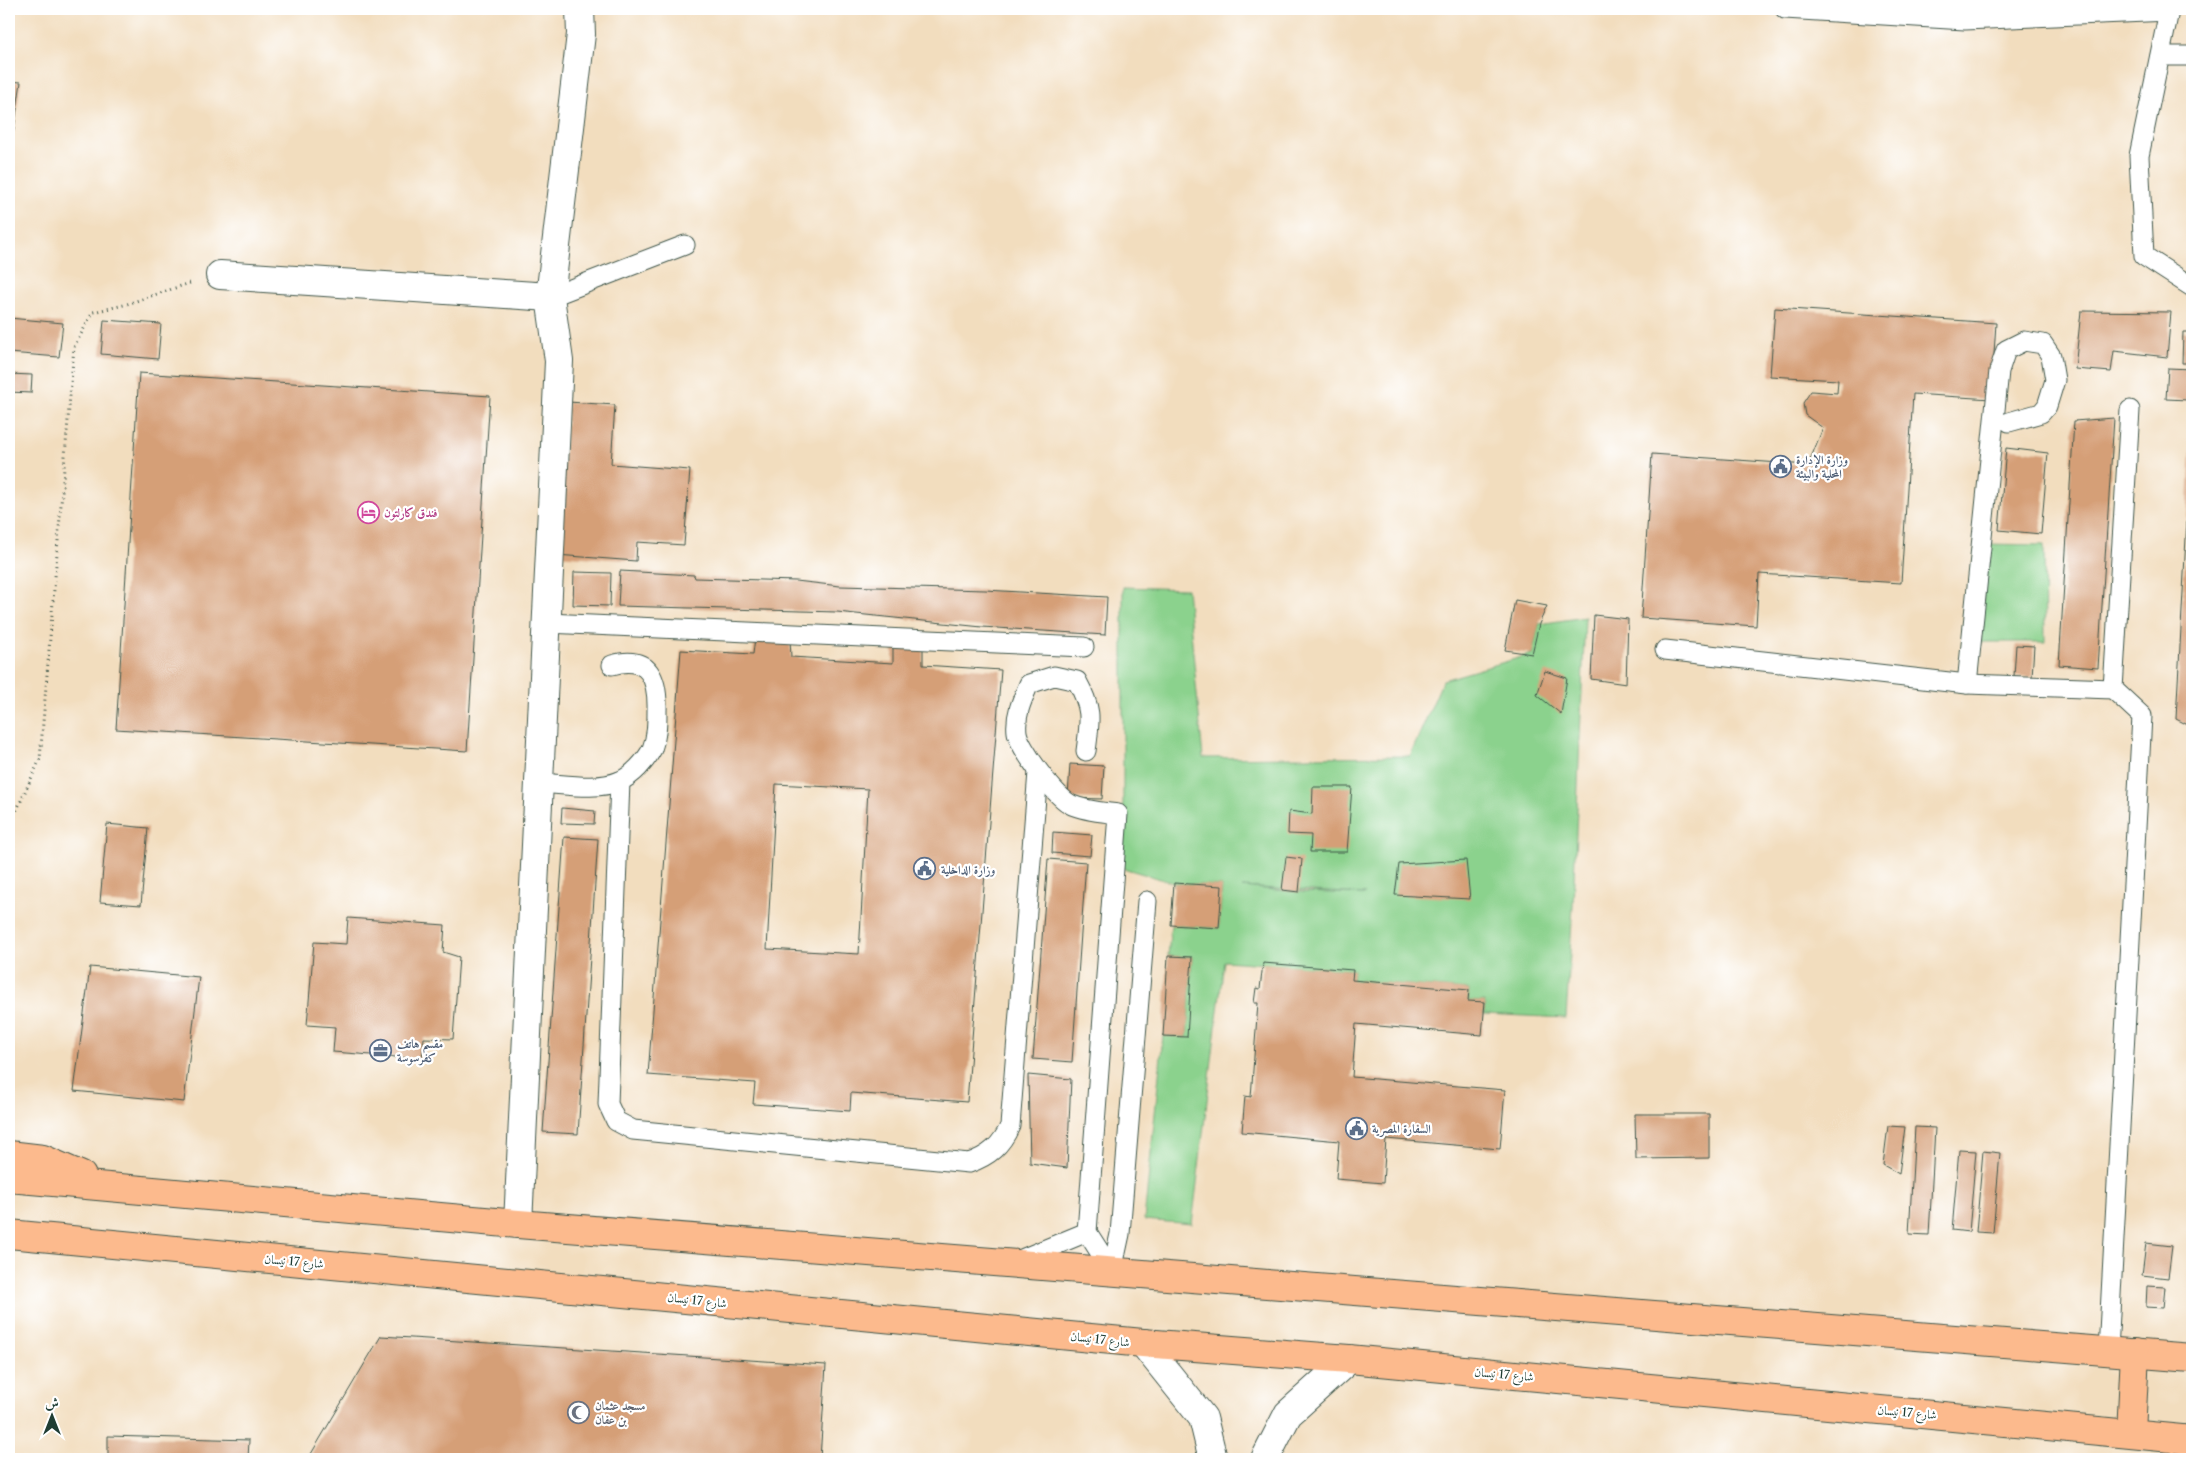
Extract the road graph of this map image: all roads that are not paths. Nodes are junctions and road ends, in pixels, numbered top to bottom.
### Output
1 (580, 9) edge
2 (1785, 9) edge
3 (2169, 10) edge
4 (2160, 56) junction
5 (2192, 56) edge
6 (685, 245) dead end
7 (220, 275) road end
8 (2192, 287) edge
9 (550, 297) junction
10 (2130, 410) dead end
11 (2009, 422) dead end
12 (547, 623) junction
13 (1084, 647) dead end
14 (1665, 650) dead end
15 (612, 665) dead end
16 (1966, 684) junction
17 (2112, 689) junction
18 (1086, 751) dead end
19 (1038, 772) junction
20 (620, 781) junction
21 (539, 782) junction
22 (1147, 900) dead end
23 (9, 1155) edge
24 (9, 1178) edge
25 (104, 1185) junction
26 (518, 1224) junction
27 (1087, 1232) junction
28 (9, 1234) edge
29 (98, 1242) junction
30 (9, 1244) edge
31 (1011, 1263) junction
32 (1112, 1271) junction
33 (1143, 1343) junction
34 (2108, 1351) junction
35 (2135, 1353) junction
36 (2192, 1358) edge
37 (1349, 1359) junction
38 (2131, 1434) junction
39 (2192, 1440) edge
40 (1213, 1459) edge
41 (1265, 1459) edge

1 - 9 street
2 - 3 lane
3 - 4 lane
4 - 5 lane
4 - 8 lane
6 - 9 lane
7 - 9 street
9 - 12 street
10 - 17 lane
11 - 16 lane
12 - 13 lane
12 - 21 street
14 - 16 lane
15 - 20 lane
16 - 17 lane
17 - 34 lane
18 - 19 lane
19 - 20 lane
19 - 27 lane
20 - 21 lane
21 - 26 street
22 - 32 lane
23 - 25 main road
24 - 25 main road
25 - 26 main road
26 - 31 main road
27 - 31 lane
27 - 32 lane
28 - 29 main road, شارع 17 نيسان
29 - 30 main road
29 - 33 main road, شارع 17 نيسان
31 - 32 main road
32 - 34 main road
33 - 37 main road, شارع 17 نيسان
33 - 40 street
34 - 35 main road
35 - 36 main road
35 - 38 main road
37 - 38 main road, شارع 17 نيسان
37 - 41 street
38 - 39 main road, شارع 17 نيسان

